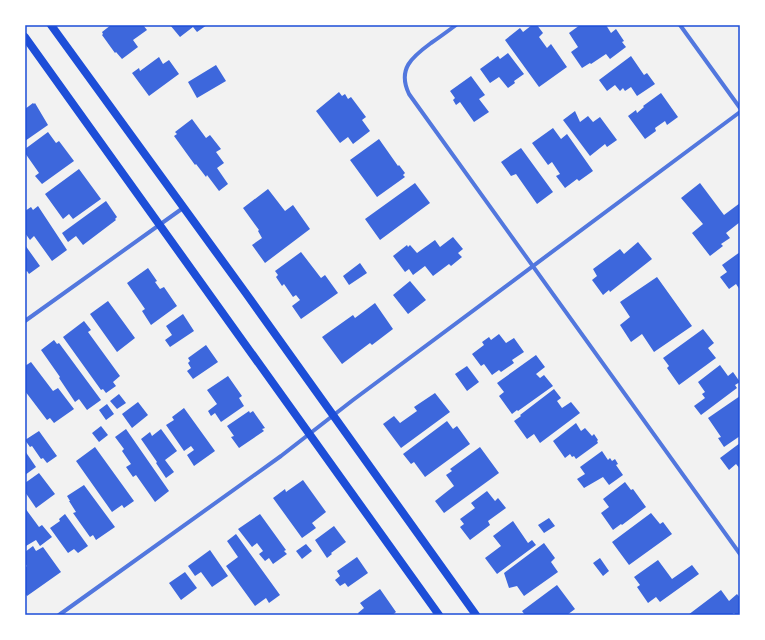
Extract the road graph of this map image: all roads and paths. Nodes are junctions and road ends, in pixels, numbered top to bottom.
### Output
1 (51, 25) edge
2 (456, 25) edge
3 (680, 25) edge
4 (25, 37) edge
5 (740, 108) edge
6 (740, 112) edge
7 (183, 208) junction
8 (159, 225) junction
9 (533, 266) junction
10 (25, 321) edge
11 (333, 416) junction
12 (310, 434) junction
13 (740, 554) edge
14 (59, 615) edge
15 (439, 615) edge
16 (476, 615) edge

1 - 7 main road
2 - 9 street
3 - 5 street
4 - 8 main road
6 - 9 street
7 - 8 street
7 - 11 main road
8 - 10 street
8 - 12 main road
9 - 11 street
9 - 13 street
11 - 12 street
11 - 16 main road
12 - 14 street
12 - 15 main road

